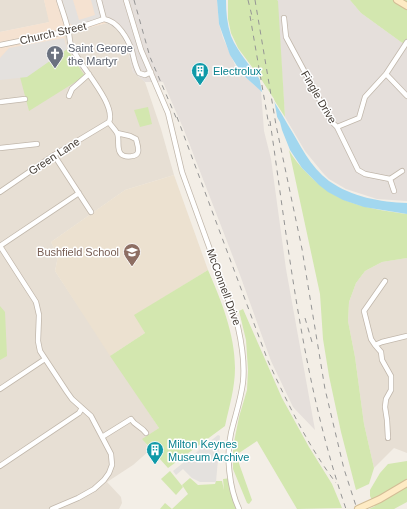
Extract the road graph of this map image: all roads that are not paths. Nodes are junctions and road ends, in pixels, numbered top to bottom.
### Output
1 (59, 0) edge
2 (99, 0) edge
3 (126, 0) edge
4 (397, 0) edge
5 (407, 6) edge
6 (284, 18) dead end
7 (104, 19) junction
8 (69, 31) junction
9 (407, 42) edge
10 (0, 45) edge
11 (151, 72) junction
12 (89, 74) junction
13 (386, 74) junction
14 (69, 96) dead end
15 (407, 96) edge
16 (25, 99) dead end
17 (0, 102) edge
18 (109, 122) junction
19 (337, 126) junction
20 (117, 133) junction
21 (37, 144) dead end
22 (0, 148) edge
23 (54, 155) junction
24 (402, 171) dead end
25 (390, 179) junction
26 (394, 191) dead end
27 (0, 192) edge
28 (79, 193) junction
29 (91, 212) dead end
30 (0, 246) edge
31 (385, 281) dead end
32 (407, 336) edge
33 (375, 346) junction
34 (45, 359) junction
35 (0, 389) edge
36 (82, 408) junction
37 (146, 433) dead end
38 (102, 437) junction
39 (388, 438) dead end
40 (0, 466) edge
41 (407, 483) edge
42 (52, 509) edge
43 (239, 509) edge
44 (358, 509) edge

1 - 8 street
2 - 7 street
3 - 11 street, McConnell Drive
4 - 5 street
6 - 19 street, Fingle Drive
7 - 8 street, Church Street
7 - 11 street
8 - 10 street, Church Street
8 - 12 street
9 - 13 street, Fingle Drive
11 - 43 street, McConnell Drive
12 - 14 street
12 - 18 street
13 - 15 street
13 - 19 street, Fingle Drive
16 - 17 street
18 - 20 street
18 - 23 street, Green Lane
19 - 25 street
20 - 20 street
21 - 22 street
23 - 27 street, Green Lane
23 - 28 street
24 - 25 street
25 - 26 street
28 - 29 street
28 - 30 street
30 - 34 street
31 - 33 street
32 - 33 street
33 - 39 street
34 - 35 street
34 - 36 street
36 - 38 street
36 - 40 street
37 - 38 street
38 - 42 street
41 - 44 street

